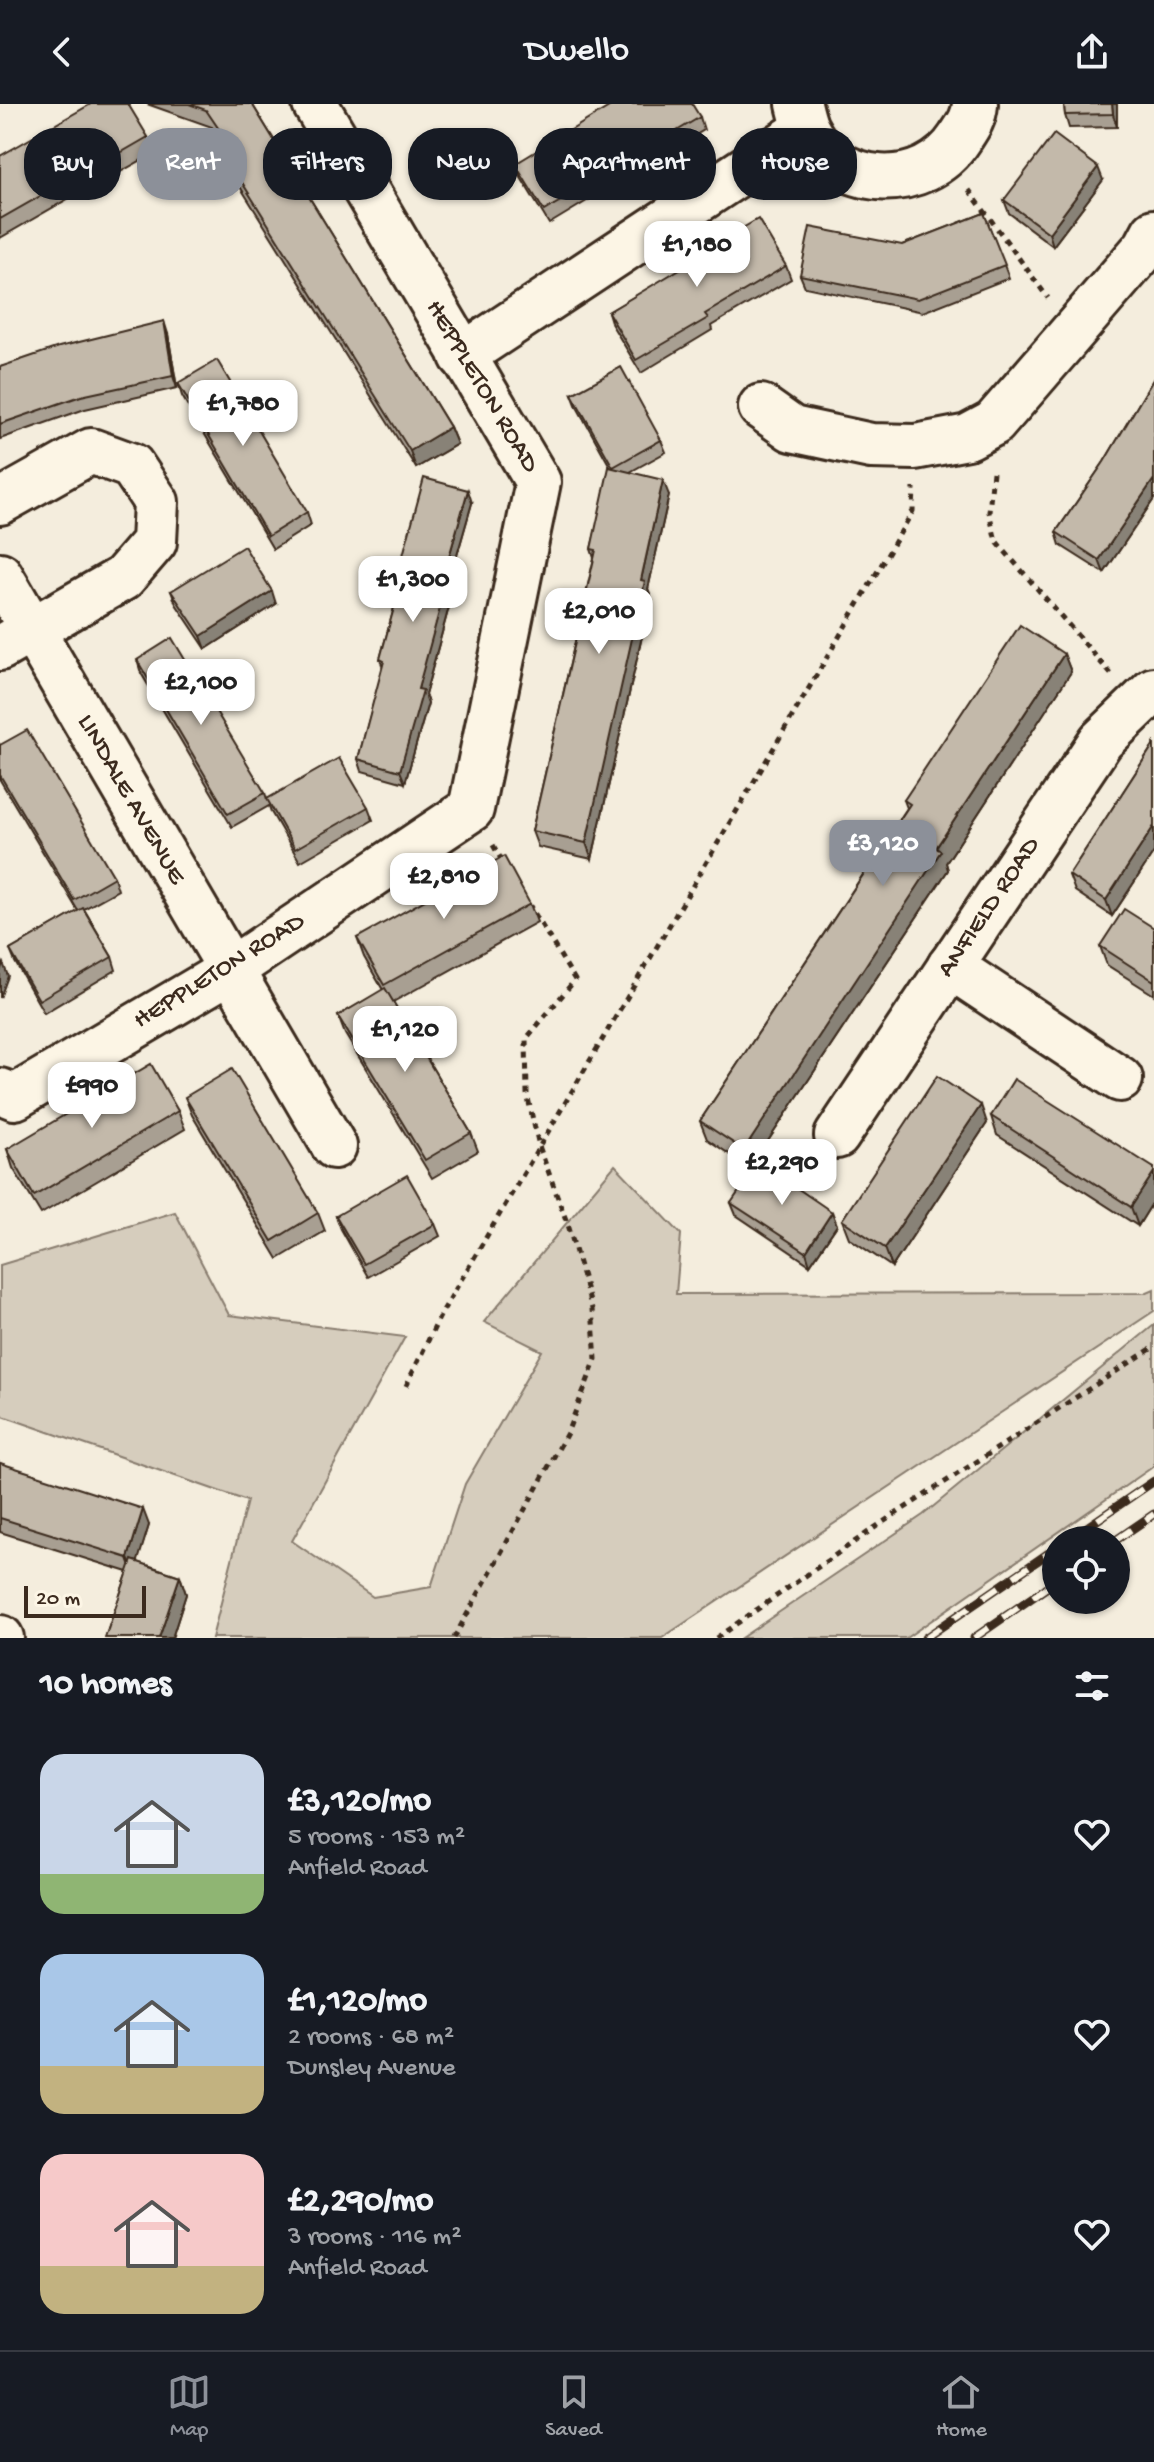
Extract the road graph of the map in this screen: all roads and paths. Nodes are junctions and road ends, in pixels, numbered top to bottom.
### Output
1 (315, 104) edge
2 (975, 104) edge
3 (803, 116) edge
4 (944, 157) junction
5 (1154, 232) edge
6 (1072, 331) junction
7 (462, 356) junction
8 (761, 407) dead end
9 (994, 423) junction
10 (915, 447) junction
11 (0, 502) edge
12 (0, 575) edge
13 (16, 639) edge
14 (1146, 698) edge
15 (471, 809) junction
16 (511, 875) edge
17 (527, 901) edge
18 (950, 966) junction
19 (229, 971) junction
20 (1120, 1079) dead end
21 (0, 1091) edge
22 (837, 1136) dead end
23 (334, 1146) dead end
24 (539, 1146) junction
25 (1154, 1347) edge
26 (406, 1386) dead end
27 (454, 1638) edge
28 (716, 1638) edge

1 - 7 street, HEPPLETON ROAD
2 - 4 street
3 - 4 street
3 - 7 street
4 - 6 path
5 - 6 street
6 - 9 street
7 - 15 street, HEPPLETON ROAD
8 - 10 street
9 - 10 street
9 - 14 path
10 - 24 path
11 - 13 street
12 - 13 street, LINDALE AVENUE
13 - 19 street, LINDALE AVENUE
14 - 18 street, ANFIELD ROAD
15 - 16 path
15 - 19 street, HEPPLETON ROAD
17 - 24 path
18 - 20 street
18 - 22 street, ANFIELD ROAD
19 - 21 street, HEPPLETON ROAD
19 - 23 street, LINDALE AVENUE
24 - 26 path
24 - 27 path
25 - 28 path

